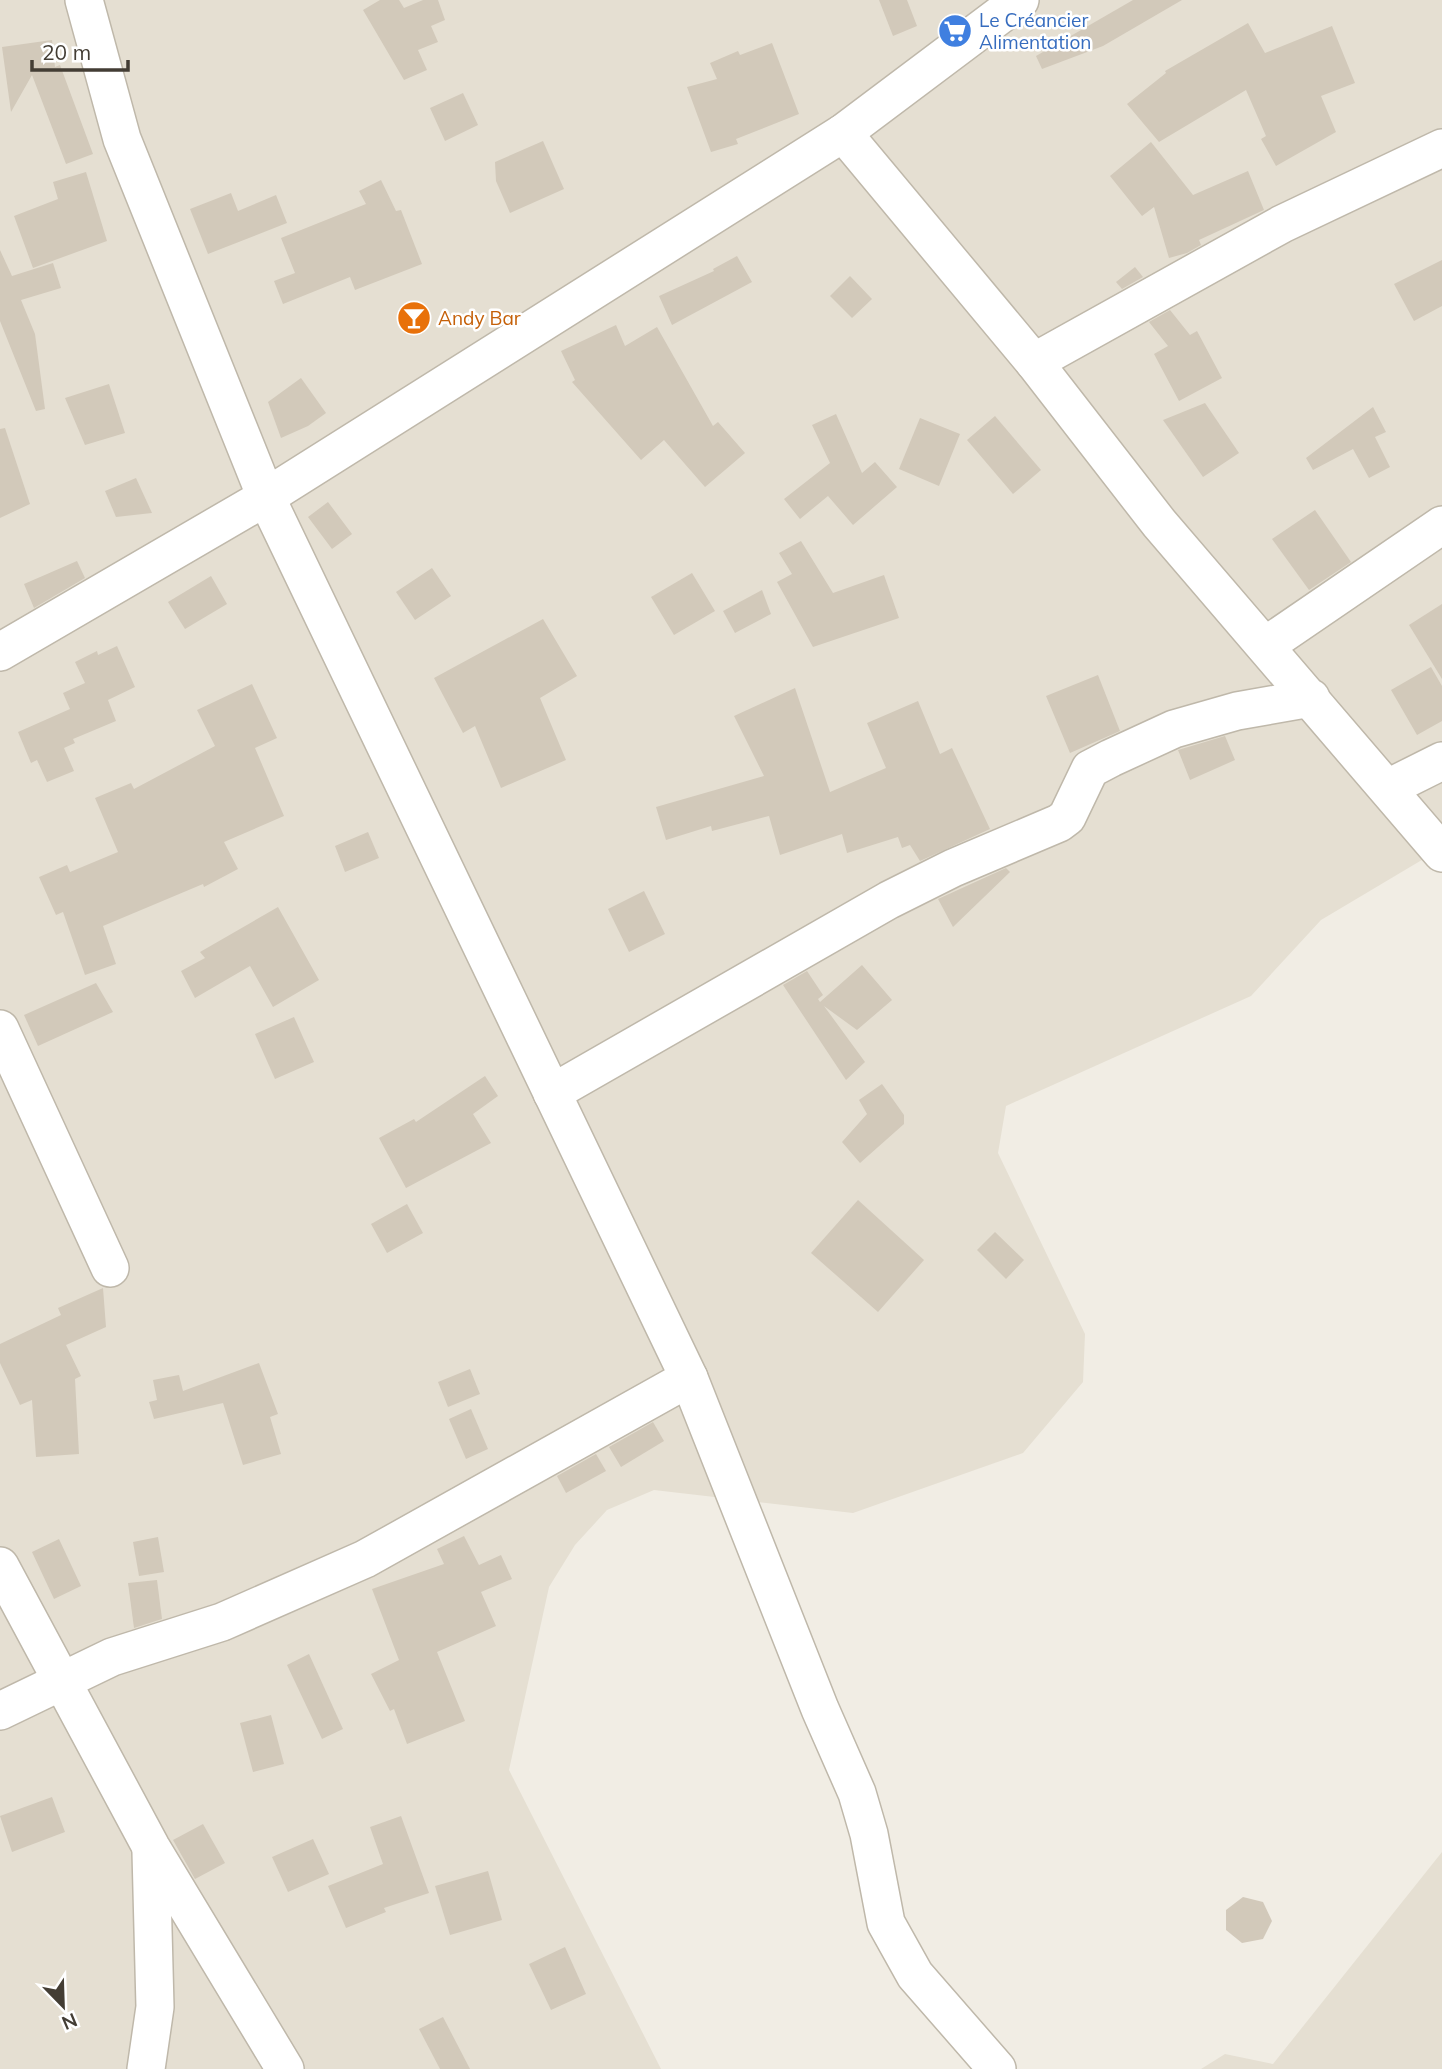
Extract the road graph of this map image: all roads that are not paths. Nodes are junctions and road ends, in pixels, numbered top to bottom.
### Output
1 (84, 0) edge
2 (1020, 0) edge
3 (843, 133) junction
4 (1442, 148) edge
5 (1034, 362) junction
6 (266, 496) junction
7 (1442, 525) edge
8 (1265, 646) junction
9 (0, 652) edge
10 (1311, 698) junction
11 (1442, 761) edge
12 (1388, 788) junction
13 (1442, 853) edge
14 (0, 1029) edge
15 (552, 1093) junction
16 (110, 1268) dead end
17 (689, 1378) junction
18 (0, 1566) edge
19 (64, 1680) junction
20 (0, 1711) edge
21 (151, 1847) junction
22 (146, 2069) edge
23 (285, 2069) edge
24 (997, 2069) edge

1 - 6 street
2 - 3 street
3 - 5 street
3 - 6 street
4 - 5 street
5 - 8 street
6 - 9 street
6 - 15 street
7 - 8 street
8 - 10 street
10 - 12 street
10 - 15 street
11 - 12 street
12 - 13 street
14 - 16 street
15 - 17 street
17 - 19 street
17 - 24 street
18 - 19 street
19 - 20 street
19 - 21 street
21 - 22 street
21 - 23 street

